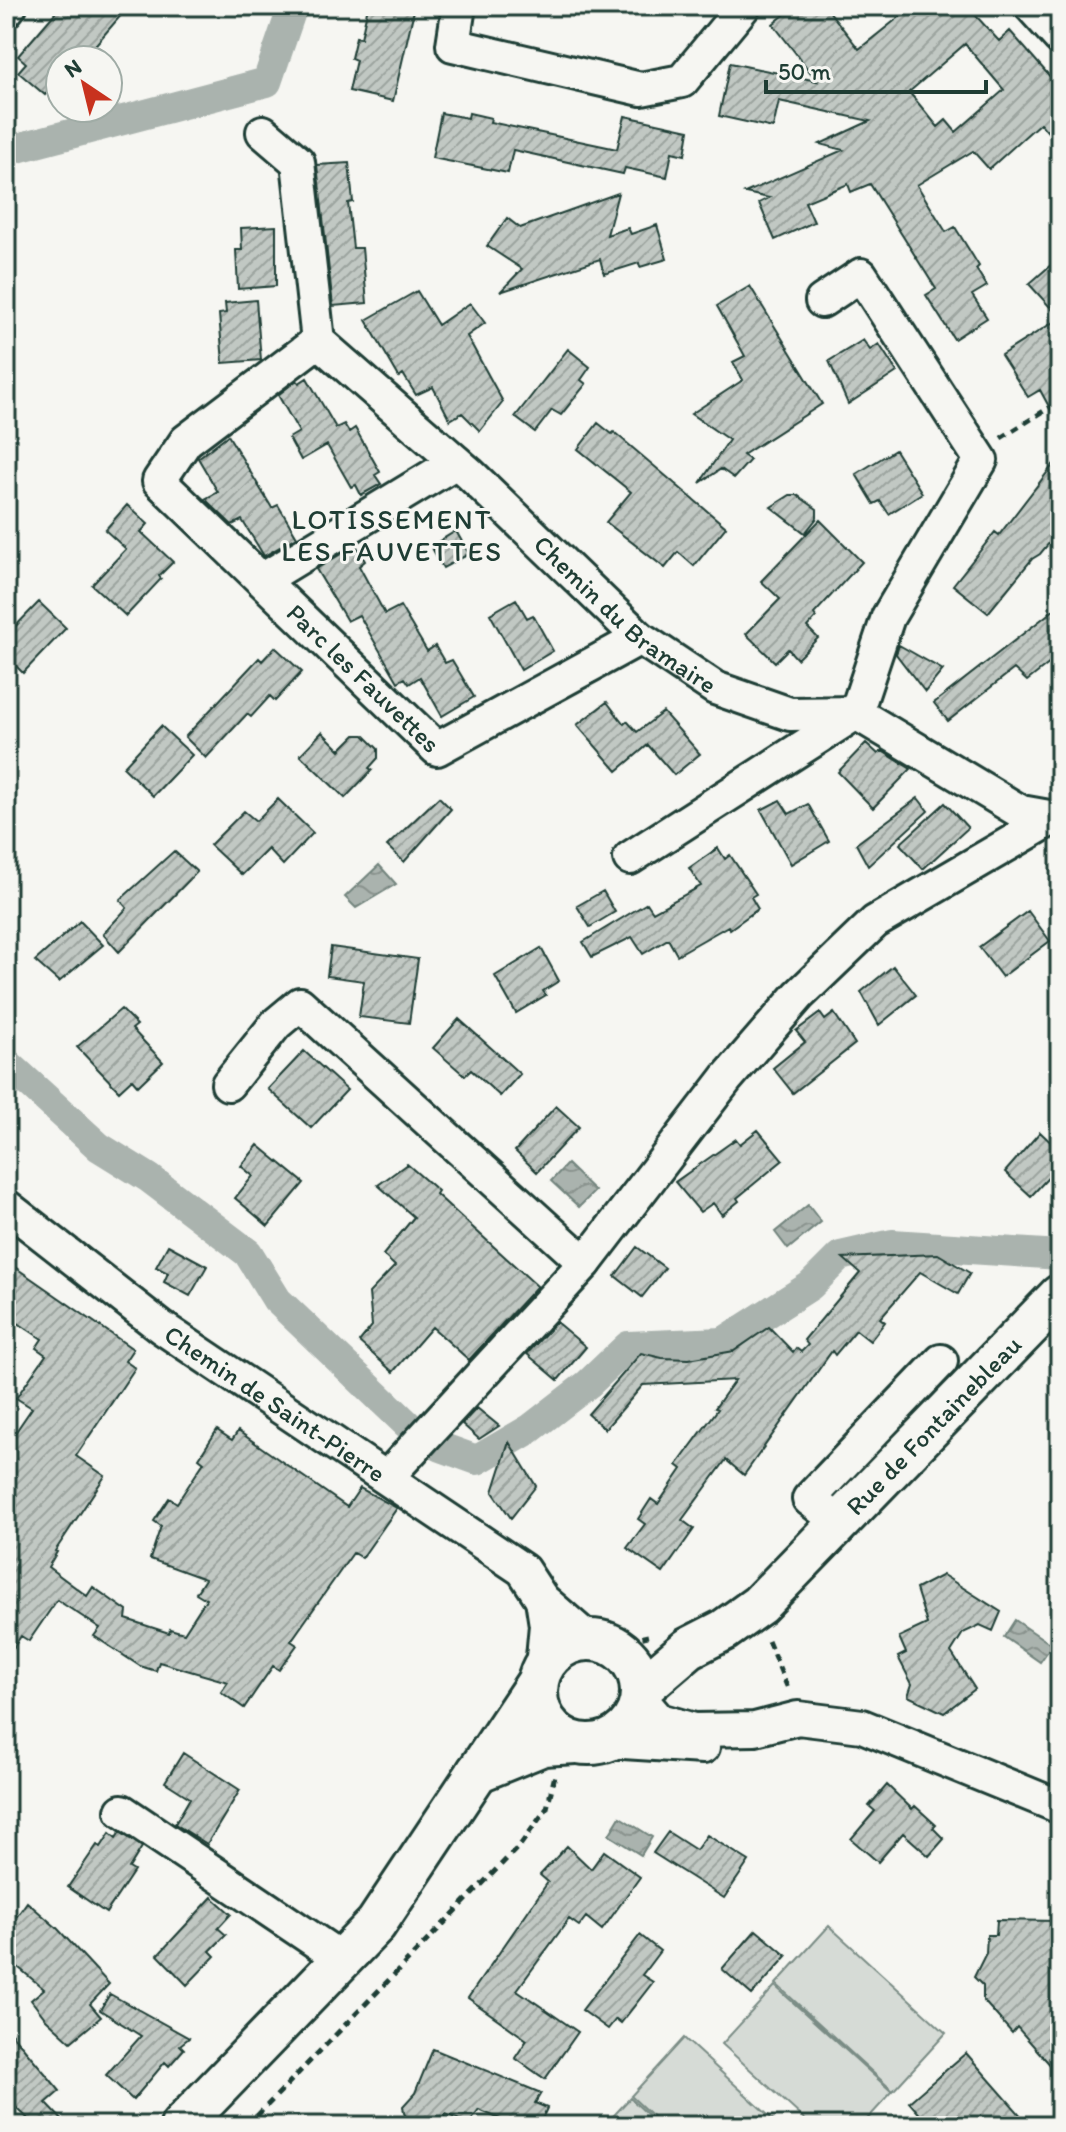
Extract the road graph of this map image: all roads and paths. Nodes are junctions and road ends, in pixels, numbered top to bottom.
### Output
1 (10, 6) edge
2 (459, 6) edge
3 (744, 6) edge
4 (1031, 6) edge
5 (6, 11) edge
6 (1060, 38) edge
7 (263, 132) dead end
8 (822, 301) dead end
9 (318, 341) junction
10 (1060, 401) edge
11 (976, 453) junction
12 (456, 462) junction
13 (262, 580) junction
14 (640, 638) junction
15 (856, 713) junction
16 (1057, 818) edge
17 (630, 858) dead end
18 (228, 1084) dead end
19 (6, 1206) edge
20 (585, 1263) junction
21 (1060, 1295) edge
22 (941, 1361) dead end
23 (387, 1477) junction
24 (840, 1523) junction
25 (772, 1591) junction
26 (542, 1599) junction
27 (588, 1639) junction
28 (539, 1676) junction
29 (637, 1682) junction
30 (798, 1718) junction
31 (755, 1729) junction
32 (591, 1742) junction
33 (477, 1772) junction
34 (1060, 1807) edge
35 (547, 1808) dead end
36 (122, 1811) dead end
37 (342, 1959) junction
38 (181, 2126) edge
39 (247, 2126) edge

1 - 5 street
2 - 3 street
4 - 6 street
7 - 9 street
8 - 11 street
9 - 12 street, Chemin du Bramaire
9 - 13 street, Parc les Fauvettes
10 - 11 path
11 - 15 street
12 - 13 street, Parc les Fauvettes
12 - 14 street, Chemin du Bramaire
13 - 14 street, Parc les Fauvettes
14 - 15 street, Chemin du Bramaire
15 - 16 street
15 - 17 street
16 - 20 street
18 - 20 street
19 - 23 street, Chemin de Saint-Pierre
20 - 23 street
21 - 24 street, Rue de Fontainebleau
22 - 24 street, Rue de Fontainebleau
23 - 26 street, Chemin de Saint-Pierre
24 - 25 street, Rue de Fontainebleau
25 - 29 street, Rue de Fontainebleau
25 - 30 path
26 - 27 street, Chemin de Saint-Pierre
26 - 28 street
27 - 28 street
27 - 29 street
28 - 32 street
28 - 33 street
29 - 31 street
29 - 32 street
30 - 31 street
30 - 34 street
31 - 32 street
32 - 33 street
33 - 37 street
35 - 39 path
36 - 37 street
37 - 38 street

